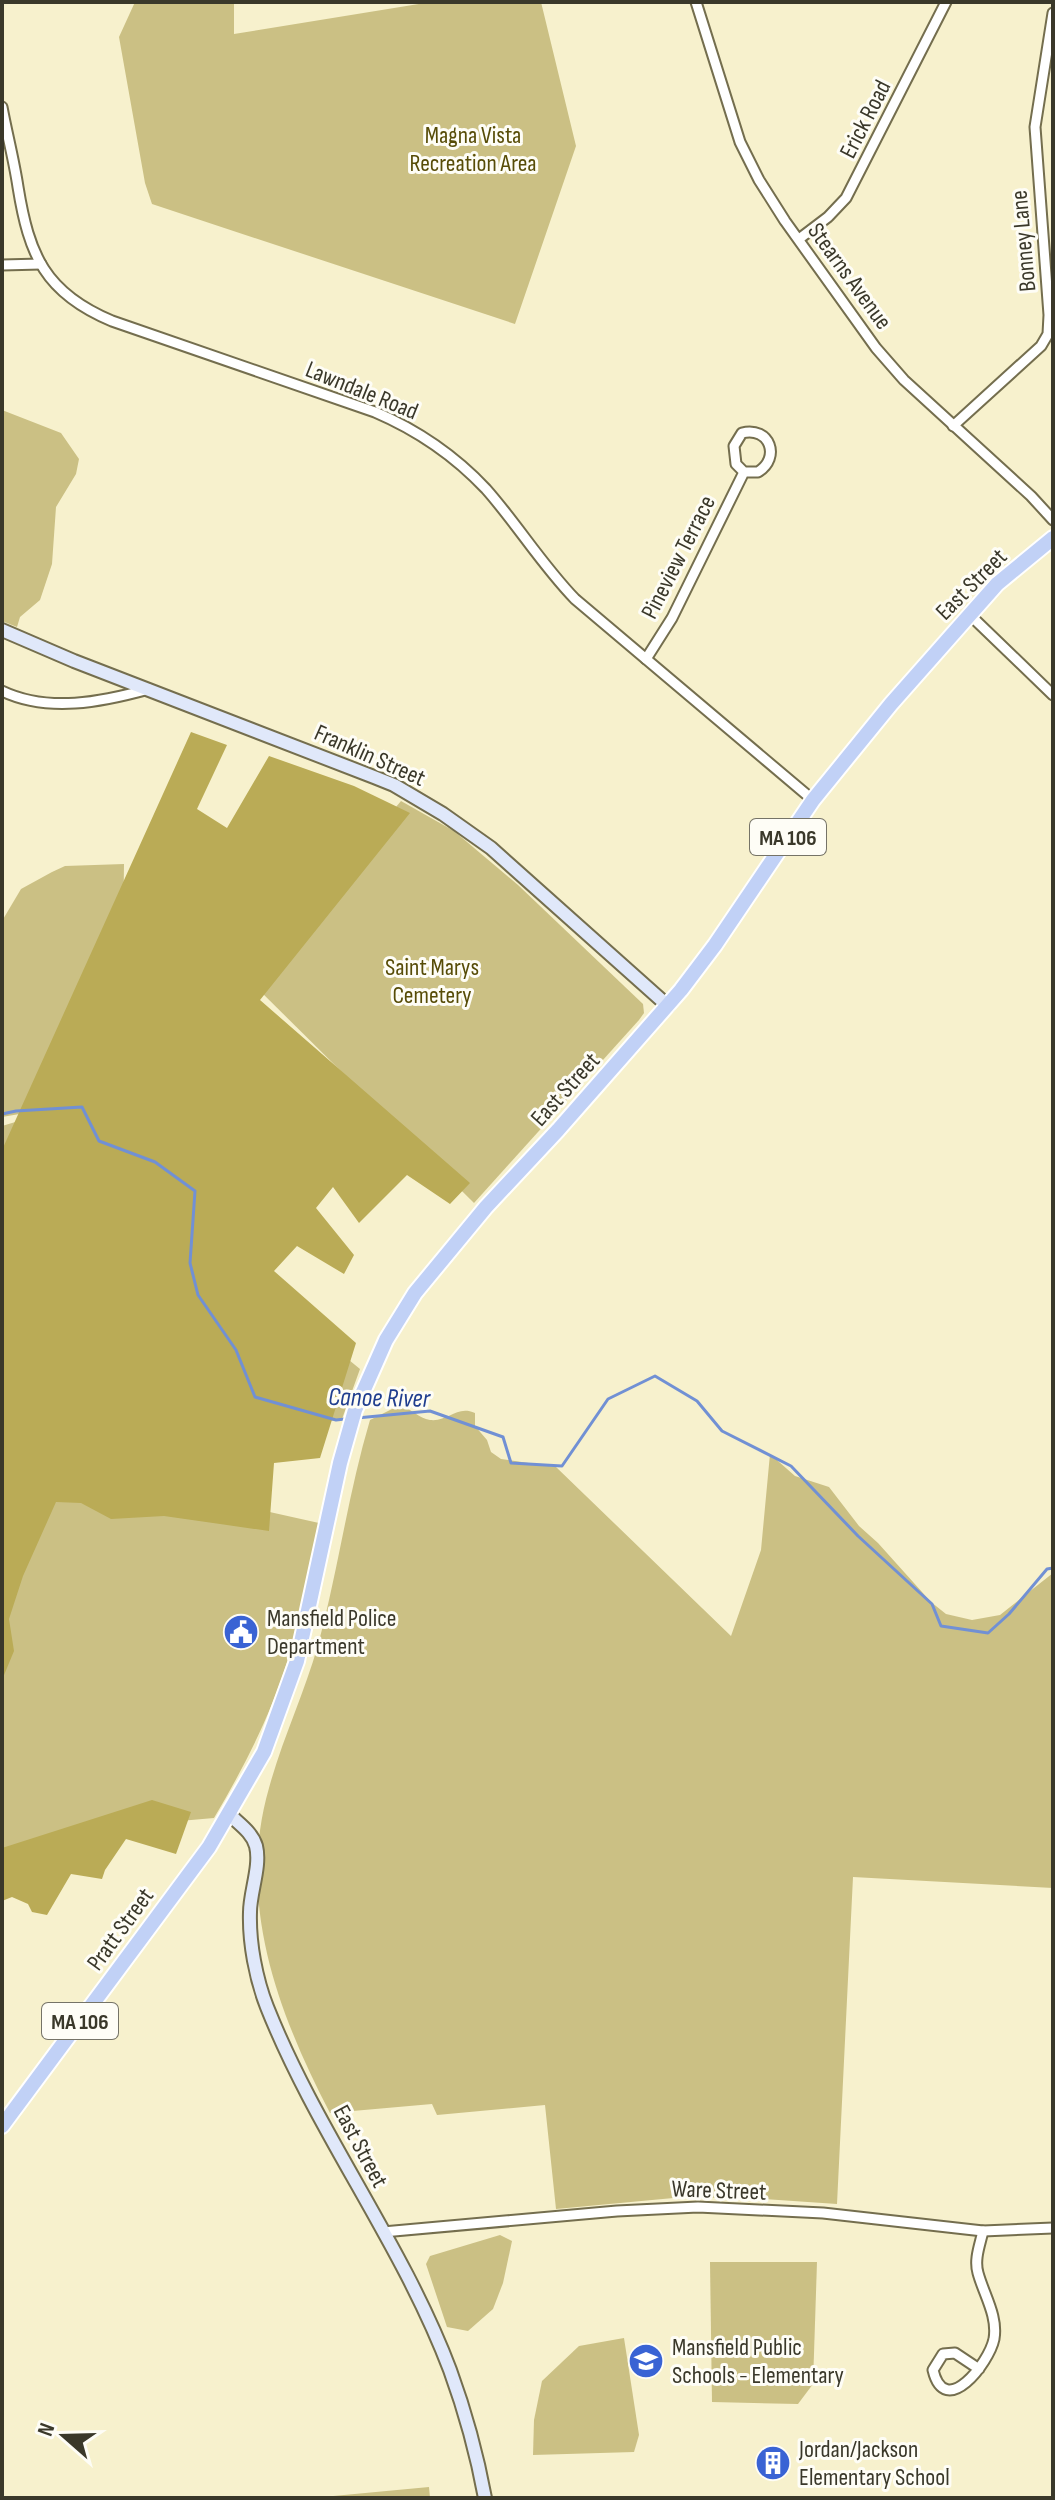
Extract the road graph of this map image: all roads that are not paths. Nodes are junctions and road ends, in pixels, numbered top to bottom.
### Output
1 (696, 2) edge
2 (946, 2) edge
3 (1053, 13) edge
4 (2, 107) edge
5 (799, 239) junction
6 (41, 264) junction
7 (2, 265) edge
8 (953, 426) junction
9 (744, 472) junction
10 (1053, 520) edge
11 (1053, 538) edge
12 (969, 614) junction
13 (2, 630) edge
14 (646, 659) junction
15 (149, 689) junction
16 (2, 691) edge
17 (1053, 695) edge
18 (813, 800) junction
19 (668, 1006) junction
20 (264, 1752) joint
21 (229, 1814) junction
22 (2, 2126) edge
23 (1053, 2228) edge
24 (983, 2231) junction
25 (383, 2232) junction
26 (979, 2369) junction
27 (485, 2498) edge

1 - 5 street, Stearns Avenue
2 - 5 street, Erick Road
3 - 8 street, Bonney Lane
4 - 6 street, Lawndale Road
5 - 8 street, Stearns Avenue
6 - 7 street
6 - 14 street, Lawndale Road
8 - 10 street, Stearns Avenue
9 - 9 street, Pineview Terrace
9 - 14 street, Pineview Terrace
11 - 12 main road, East Street / MA 106
12 - 17 street
12 - 18 main road, East Street / MA 106
13 - 15 street, Franklin Street
14 - 18 street, Lawndale Road
15 - 16 street
15 - 19 street, Franklin Street
18 - 19 main road, East Street / MA 106
19 - 20 main road, East Street / MA 106
20 - 21 main road, Pratt Street / MA 106
21 - 22 main road, Pratt Street / MA 106
21 - 25 street, East Street
23 - 24 street, Ware Street
24 - 25 street, Ware Street
24 - 26 street
25 - 27 street, East Street
26 - 26 street

